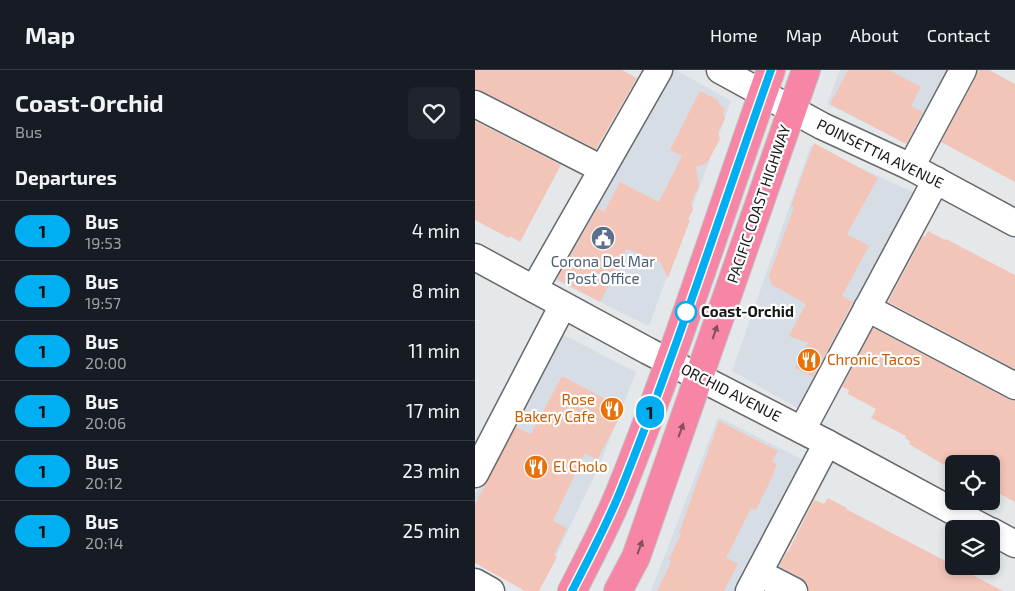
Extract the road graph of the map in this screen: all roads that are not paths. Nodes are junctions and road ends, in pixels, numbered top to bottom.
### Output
1 (659, 70) edge
2 (720, 70) edge
3 (806, 70) edge
4 (963, 70) edge
5 (767, 82) edge
6 (475, 104) edge
7 (791, 110) junction
8 (911, 168) junction
9 (602, 169) junction
10 (936, 180) junction
11 (1015, 223) edge
12 (475, 258) edge
13 (534, 289) junction
14 (563, 305) junction
15 (867, 308) junction
16 (669, 362) junction
17 (700, 378) junction
18 (1015, 386) edge
19 (485, 430) edge
20 (802, 430) junction
21 (827, 442) junction
22 (475, 474) edge
23 (970, 520) edge
24 (1000, 536) edge
25 (1015, 544) edge
26 (475, 582) edge
27 (754, 582) edge
28 (491, 591) edge
29 (572, 591) edge
30 (619, 591) edge
31 (794, 591) edge

1 - 9 street
2 - 5 street, POINSETTIA AVENUE
3 - 7 highway, PACIFIC COAST HIGHWAY
4 - 8 street
5 - 7 street, POINSETTIA AVENUE
5 - 16 highway
6 - 9 street
7 - 8 street, POINSETTIA AVENUE
17 -> 7 highway, PACIFIC COAST HIGHWAY
8 - 10 street, POINSETTIA AVENUE
9 - 13 street
10 - 11 street, POINSETTIA AVENUE
10 - 15 street
12 - 13 street, ORCHID AVENUE
13 - 14 street, ORCHID AVENUE
14 - 16 street, ORCHID AVENUE
14 - 19 street
15 - 18 street
15 - 20 street
16 - 17 street, ORCHID AVENUE
16 - 29 highway
17 - 20 street, ORCHID AVENUE
30 -> 17 highway, PACIFIC COAST HIGHWAY
19 - 22 street
20 - 21 street, ORCHID AVENUE
21 - 23 street, ORCHID AVENUE
21 - 27 street
24 - 25 street
26 - 28 street
27 - 31 street

